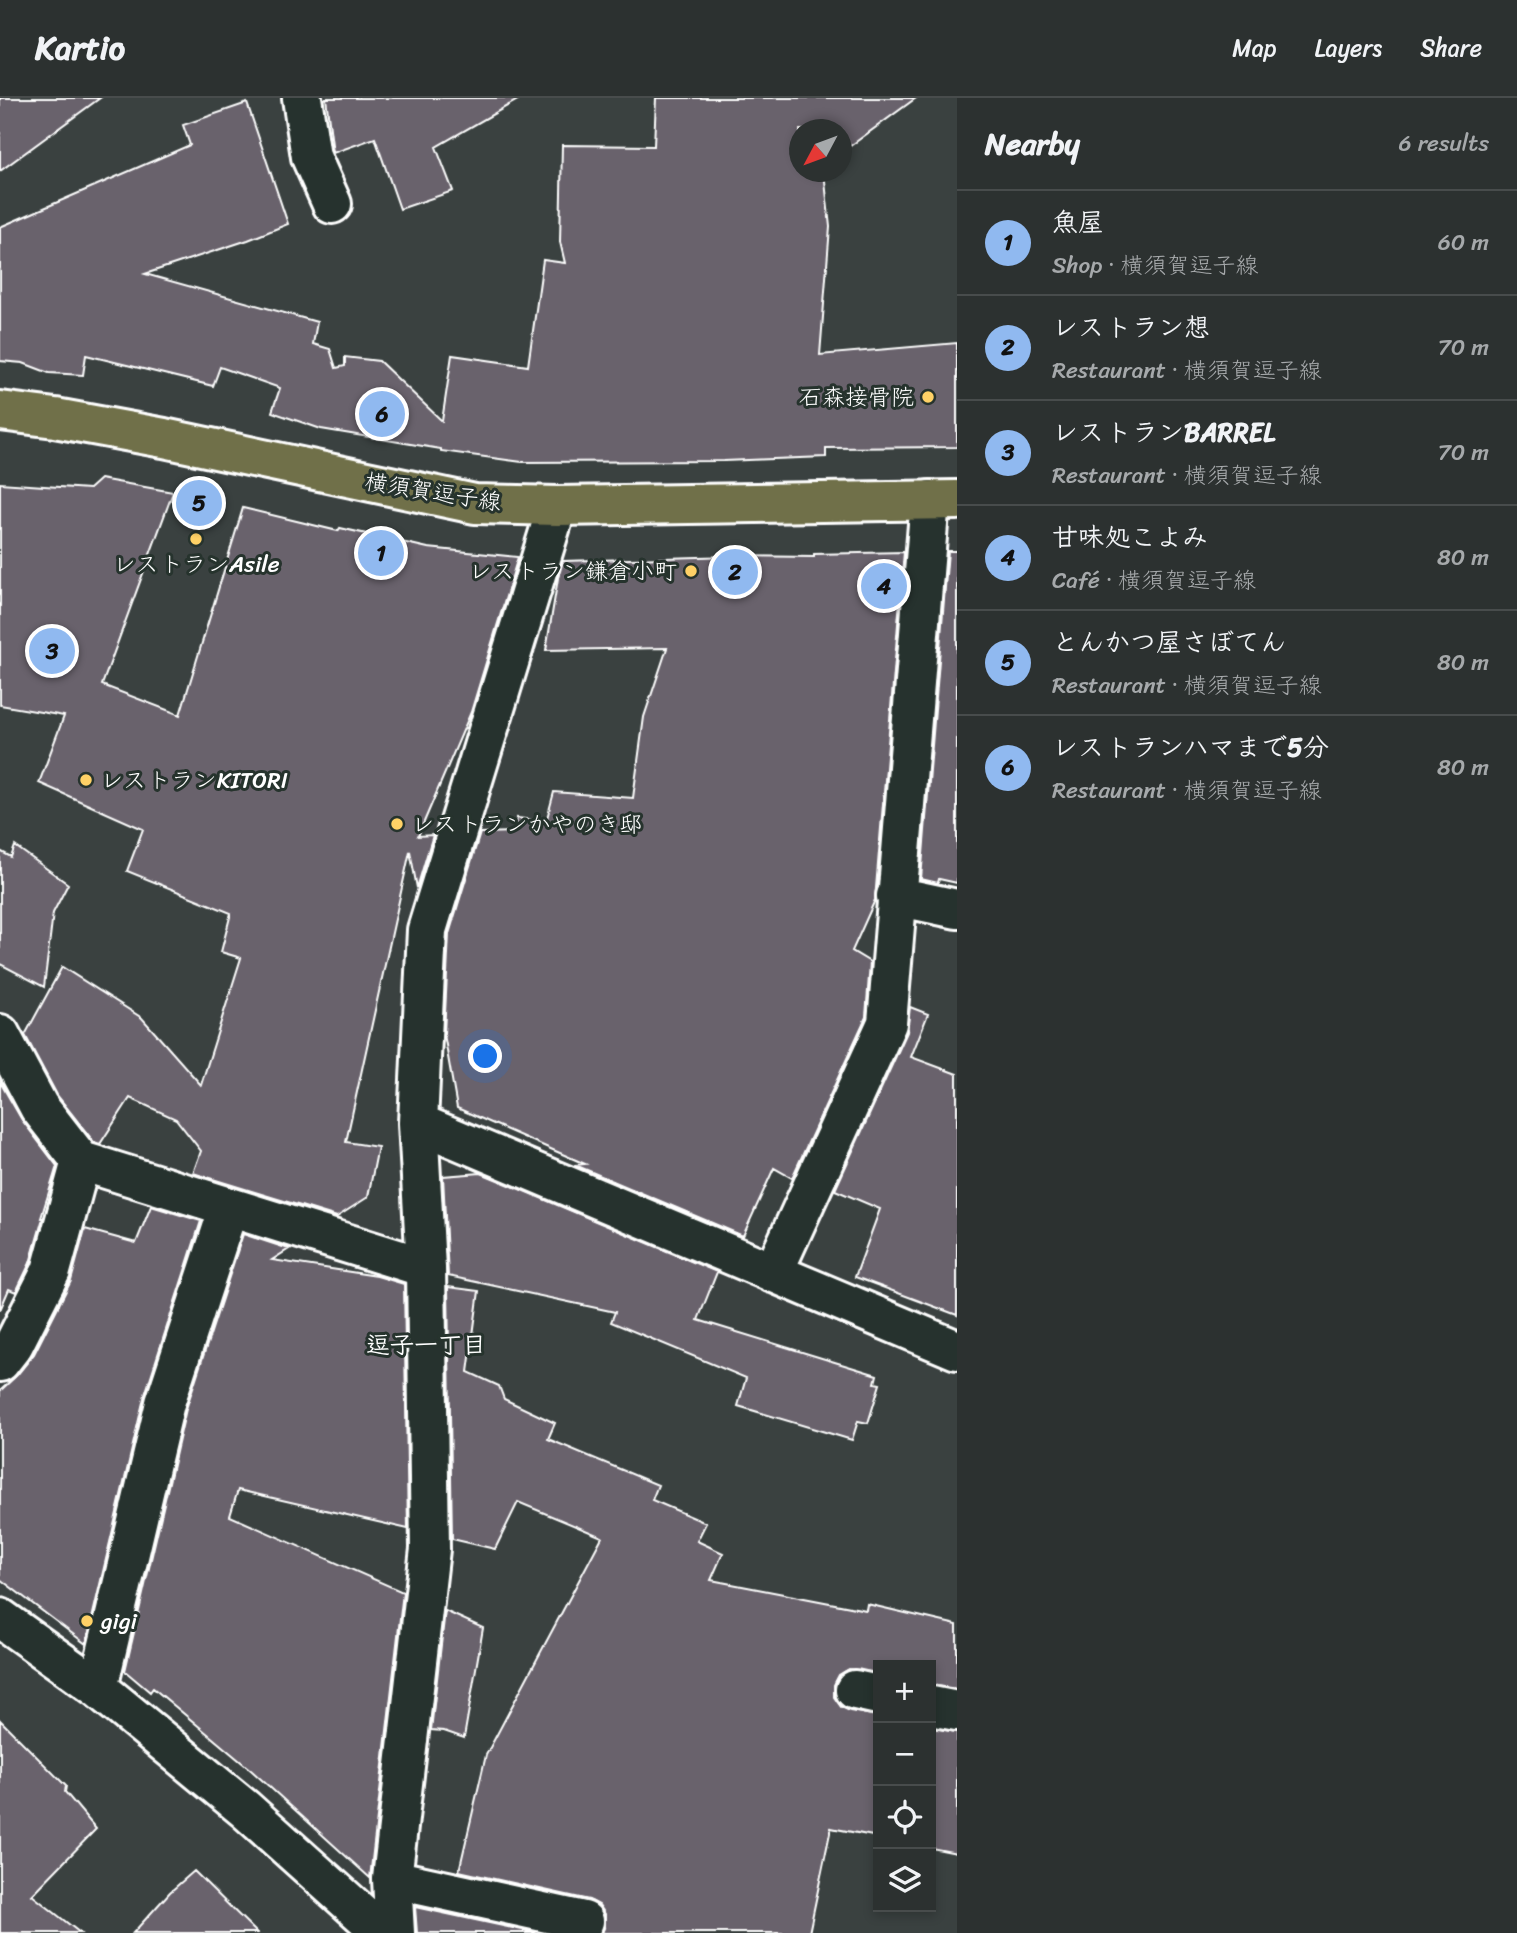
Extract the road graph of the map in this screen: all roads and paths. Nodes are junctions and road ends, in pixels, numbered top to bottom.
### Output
1 (302, 98) edge
2 (332, 204) dead end
3 (0, 411) edge
4 (944, 500) edge
5 (557, 506) junction
6 (896, 896) junction
7 (957, 909) edge
8 (0, 1034) edge
9 (418, 1123) junction
10 (81, 1161) junction
11 (229, 1207) junction
12 (426, 1268) junction
13 (772, 1273) junction
14 (957, 1350) edge
15 (0, 1363) edge
16 (0, 1618) edge
17 (98, 1688) junction
18 (936, 1707) edge
19 (957, 1711) edge
20 (392, 1879) junction
21 (583, 1921) dead end
22 (383, 1933) edge
23 (395, 1933) edge

1 - 2 street
3 - 5 main road, 横須賀逗子線
4 - 5 main road, 横須賀逗子線
4 - 6 street
5 - 9 street
6 - 7 street
6 - 13 street
8 - 10 street
9 - 12 street
9 - 13 street
10 - 11 street
10 - 15 street
11 - 12 street
11 - 17 street
12 - 20 street
13 - 14 street
16 - 17 street
17 - 22 street
18 - 19 street
20 - 21 street
20 - 23 street

